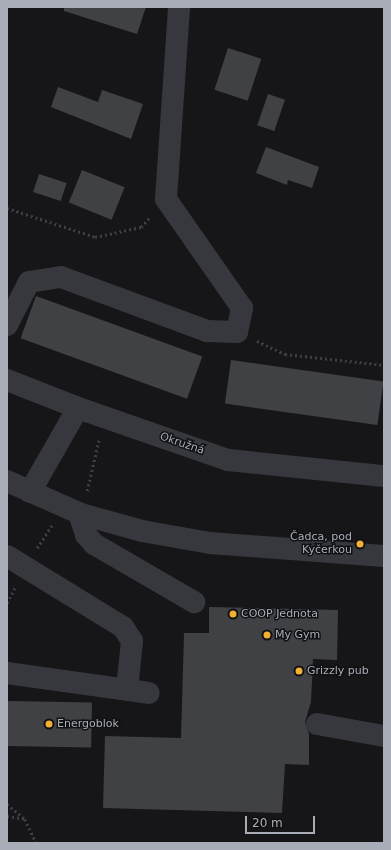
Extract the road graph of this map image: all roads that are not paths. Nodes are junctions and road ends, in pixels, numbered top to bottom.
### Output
1 (179, 7) edge
2 (7, 325) edge
3 (7, 380) edge
4 (78, 408) junction
5 (384, 476) edge
6 (7, 481) edge
7 (30, 492) junction
8 (78, 513) junction
9 (7, 556) edge
10 (384, 556) edge
11 (194, 602) dead end
12 (7, 673) edge
13 (127, 689) junction
14 (149, 693) dead end
15 (317, 724) dead end
16 (384, 736) edge

1 - 2 street
3 - 4 street, Okružná
4 - 5 street, Okružná
4 - 7 street
6 - 7 street
7 - 8 street
8 - 10 street
8 - 11 street
9 - 13 street
12 - 13 street
13 - 14 street
15 - 16 street

